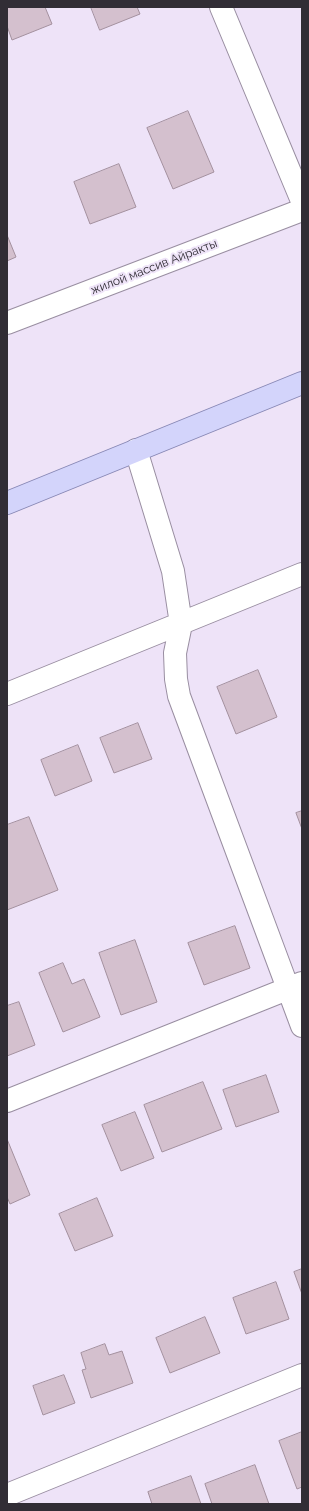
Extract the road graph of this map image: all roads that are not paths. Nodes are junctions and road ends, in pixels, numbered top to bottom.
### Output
1 (221, 7) edge
2 (302, 201) edge
3 (302, 210) edge
4 (7, 323) edge
5 (302, 383) edge
6 (136, 450) junction
7 (7, 503) edge
8 (302, 574) edge
9 (181, 624) junction
10 (7, 694) edge
11 (295, 986) edge
12 (302, 1026) edge
13 (7, 1101) edge
14 (302, 1375) edge
15 (7, 1495) edge

1 - 2 street
3 - 4 street, жилой массив Айракты
5 - 6 main road
6 - 7 main road
6 - 9 street
8 - 9 street
9 - 10 street
9 - 11 street
11 - 12 street
11 - 13 street
14 - 15 street

